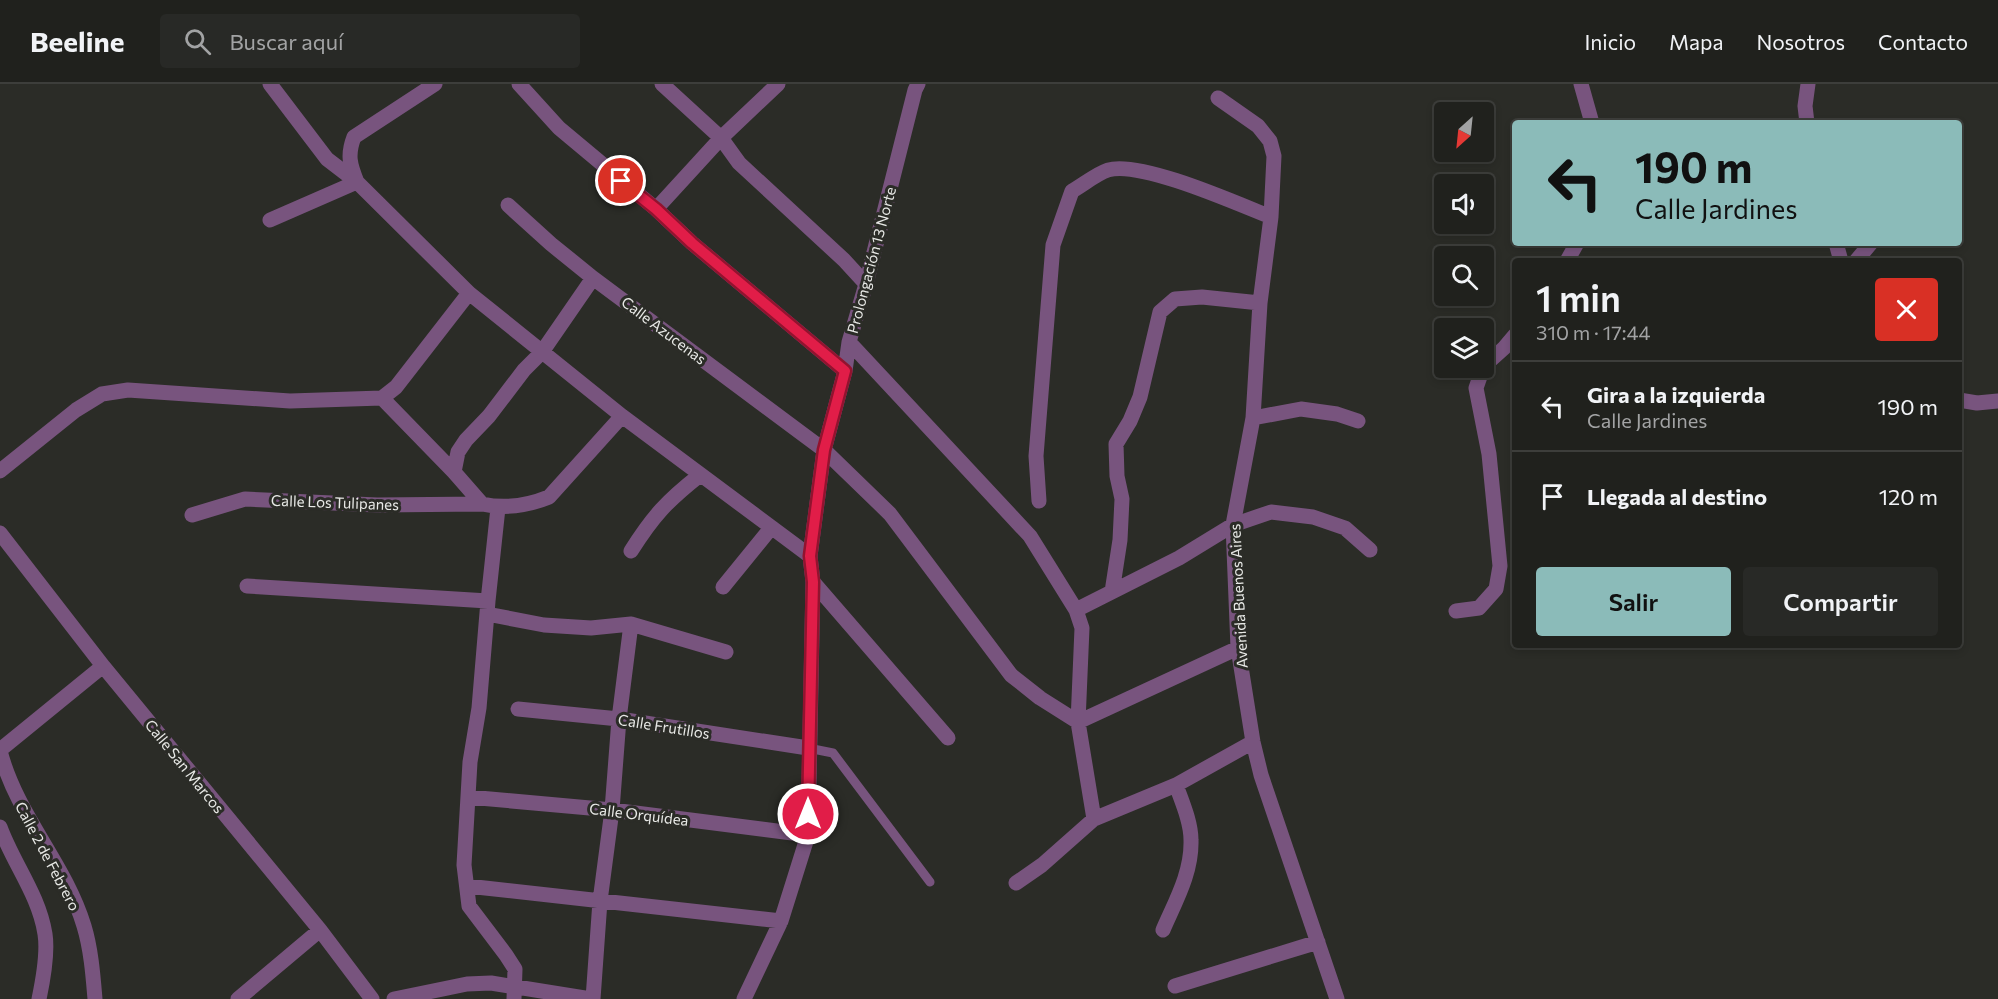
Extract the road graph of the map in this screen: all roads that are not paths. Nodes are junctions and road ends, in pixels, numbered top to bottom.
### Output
1 (270, 84) edge
2 (435, 84) edge
3 (519, 84) edge
4 (662, 84) edge
5 (778, 84) edge
6 (1581, 84) edge
7 (1808, 84) edge
8 (913, 86) edge
9 (1218, 98) dead end
10 (1591, 120) edge
11 (1807, 120) edge
12 (720, 138) junction
13 (357, 182) junction
14 (508, 205) dead end
15 (656, 209) junction
16 (1271, 217) junction
17 (270, 220) dead end
18 (1868, 246) edge
19 (1858, 258) edge
20 (593, 278) junction
21 (866, 284) junction
22 (469, 293) junction
23 (1260, 303) junction
24 (1512, 339) edge
25 (849, 342) junction
26 (542, 352) junction
27 (1494, 357) edge
28 (845, 371) junction
29 (1479, 378) edge
30 (382, 398) junction
31 (1962, 400) edge
32 (1998, 401) edge
33 (622, 416) junction
34 (1253, 418) junction
35 (1358, 421) dead end
36 (824, 450) junction
37 (0, 471) edge
38 (454, 472) junction
39 (700, 475) junction
40 (1039, 501) dead end
41 (482, 504) junction
42 (498, 508) junction
43 (192, 515) dead end
44 (1233, 525) junction
45 (771, 528) junction
46 (0, 532) edge
47 (1370, 550) dead end
48 (631, 551) dead end
49 (810, 556) junction
50 (813, 582) junction
51 (247, 586) dead end
52 (723, 587) dead end
53 (1112, 592) junction
54 (487, 607) junction
55 (1077, 610) junction
56 (1456, 611) dead end
57 (631, 624) junction
58 (1238, 648) junction
59 (726, 652) dead end
60 (103, 666) junction
61 (518, 709) dead end
62 (619, 719) junction
63 (1078, 722) junction
64 (948, 738) dead end
65 (1253, 742) junction
66 (808, 748) junction
67 (0, 750) edge
68 (1176, 785) junction
69 (468, 797) junction
70 (612, 810) junction
71 (1094, 819) junction
72 (0, 827) edge
73 (808, 835) junction
74 (930, 882) dead end
75 (1016, 883) dead end
76 (467, 886) junction
77 (600, 901) junction
78 (782, 921) junction
79 (320, 930) junction
80 (1163, 930) dead end
81 (1318, 942) junction
82 (1175, 986) dead end
83 (514, 992) edge
84 (39, 999) edge
85 (95, 999) edge
86 (238, 999) edge
87 (372, 999) edge
88 (394, 999) edge
89 (592, 999) edge
90 (744, 999) edge
91 (1337, 999) edge

1 - 13 street
2 - 13 street
3 - 15 street
4 - 12 street
5 - 12 street
6 - 10 street
7 - 11 street
8 - 21 street, Prolongación 13 Norte
9 - 16 street, Avenida Buenos Aires
12 - 15 street
12 - 21 street
13 - 17 street
13 - 22 street
14 - 20 street, Calle Azucenas
15 - 28 street
16 - 23 street, Avenida Buenos Aires
16 - 40 street
18 - 19 street
20 - 26 street
20 - 36 street, Calle Azucenas
21 - 25 street, Prolongación 13 Norte
22 - 26 street
22 - 30 street
23 - 34 street, Avenida Buenos Aires
23 - 53 street
24 - 27 street
25 - 28 street, Prolongación 13 Norte
25 - 55 street
26 - 33 street
26 - 38 street
28 - 36 street, Prolongación 13 Norte
29 - 56 street
30 - 37 street
30 - 38 street
31 - 32 street
33 - 39 street
33 - 42 street
34 - 35 street
34 - 44 street, Avenida Buenos Aires
36 - 49 street, Prolongación 13 Norte
36 - 63 street, Calle Azucenas
38 - 41 street
39 - 45 street
39 - 48 street
41 - 42 street, Calle Los Tulipanes
41 - 43 street, Calle Los Tulipanes
42 - 54 street
44 - 47 street
44 - 53 street
44 - 58 street, Avenida Buenos Aires
45 - 49 street
45 - 52 street
46 - 60 street, Calle San Marcos
49 - 50 street, Prolongación 13 Norte
50 - 64 street
50 - 66 street, Prolongación 13 Norte
51 - 54 street
53 - 55 street
54 - 57 street
54 - 69 street
55 - 63 street
57 - 59 street
57 - 62 street
58 - 63 street
58 - 65 street, Avenida Buenos Aires
60 - 67 street, Calle 2 de Febrero
60 - 79 street, Calle San Marcos
61 - 62 street, Calle Frutillos
62 - 66 street, Calle Frutillos
62 - 70 street
63 - 71 street
65 - 68 street
65 - 81 street, Avenida Buenos Aires
66 - 73 street, Prolongación 13 Norte
66 - 74 lane
67 - 85 street, Calle 2 de Febrero
68 - 71 street
68 - 80 street
69 - 70 street, Calle Orquídea
69 - 76 street
70 - 73 street, Calle Orquídea
70 - 77 street
71 - 75 street
72 - 84 street
73 - 78 street, Prolongación 13 Norte
76 - 77 street
76 - 83 street
77 - 78 street
77 - 89 street
78 - 90 street, Prolongación 13 Norte
79 - 86 street
79 - 87 street, Calle San Marcos
81 - 82 street
81 - 91 street, Avenida Buenos Aires
83 - 88 street
83 - 89 street

